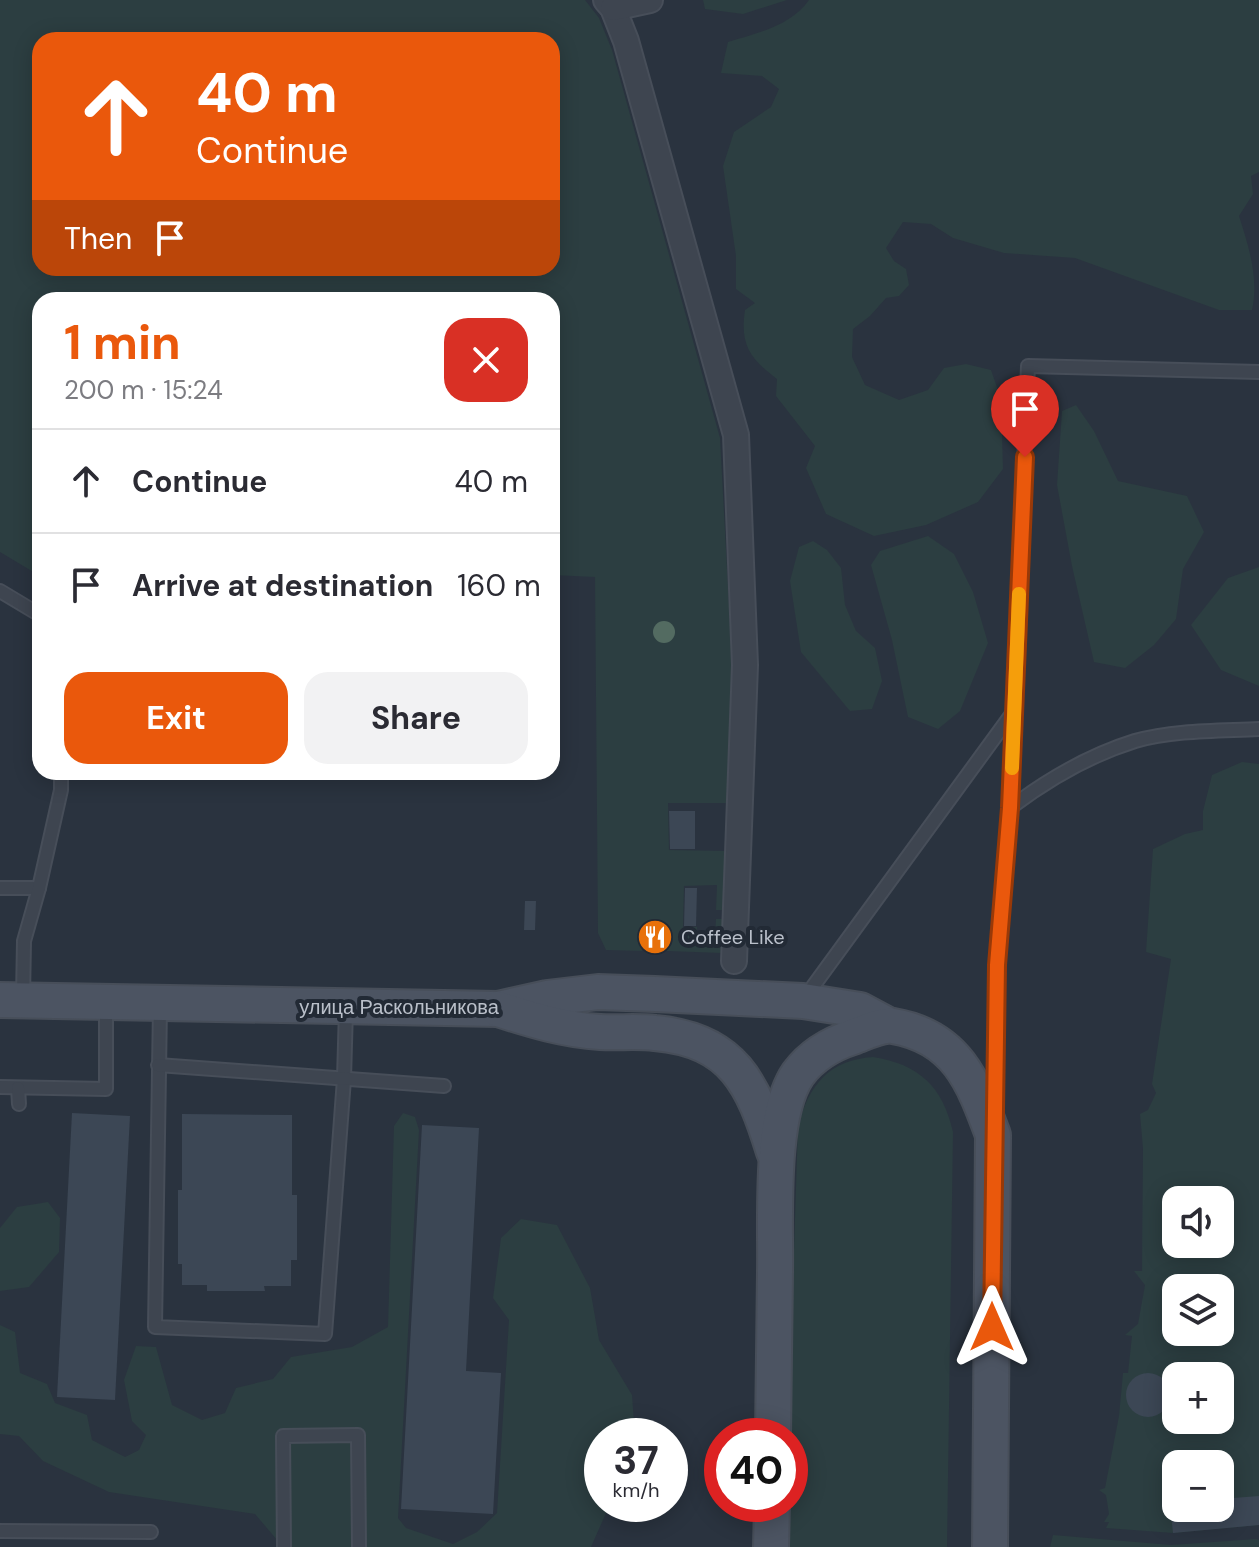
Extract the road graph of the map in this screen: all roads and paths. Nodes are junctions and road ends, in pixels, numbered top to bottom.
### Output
1 (650, 0) edge
2 (610, 4) edge
3 (1259, 372) edge
4 (0, 591) edge
5 (32, 610) edge
6 (1014, 711) junction
7 (1259, 729) edge
8 (61, 780) edge
9 (1010, 808) junction
10 (0, 888) edge
11 (39, 888) junction
12 (734, 961) dead end
13 (12, 1000) edge
14 (803, 1001) junction
15 (106, 1002) junction
16 (160, 1003) junction
17 (346, 1008) junction
18 (498, 1009) junction
19 (888, 1025) junction
20 (158, 1065) junction
21 (344, 1079) junction
22 (444, 1086) dead end
23 (0, 1087) edge
24 (18, 1088) junction
25 (19, 1104) dead end
26 (993, 1135) junction
27 (777, 1159) junction
28 (773, 1418) edge
29 (772, 1522) edge
30 (0, 1531) edge
31 (151, 1532) dead end
32 (284, 1547) edge
33 (359, 1547) edge
34 (771, 1547) edge
35 (990, 1547) edge

1 - 2 street
2 - 12 street
3 - 6 lane
4 - 5 lane
6 - 9 lane
6 - 14 lane
7 - 9 lane
8 - 11 lane
9 - 26 lane
10 - 11 lane
11 - 13 lane
13 - 15 street, улица Раскольникова
14 - 18 street, улица Раскольникова
14 - 19 street, улица Раскольникова
15 - 16 street, улица Раскольникова
15 - 24 lane
16 - 17 street, улица Раскольникова
16 - 20 lane
17 - 18 street, улица Раскольникова
17 - 21 lane
18 - 27 street
19 - 26 street, улица Раскольникова
19 - 27 street
20 - 21 lane
20 - 21 lane
21 - 22 lane
23 - 24 lane
24 - 25 lane
26 - 35 street
27 - 28 street
29 - 34 street
30 - 31 lane
32 - 33 lane

